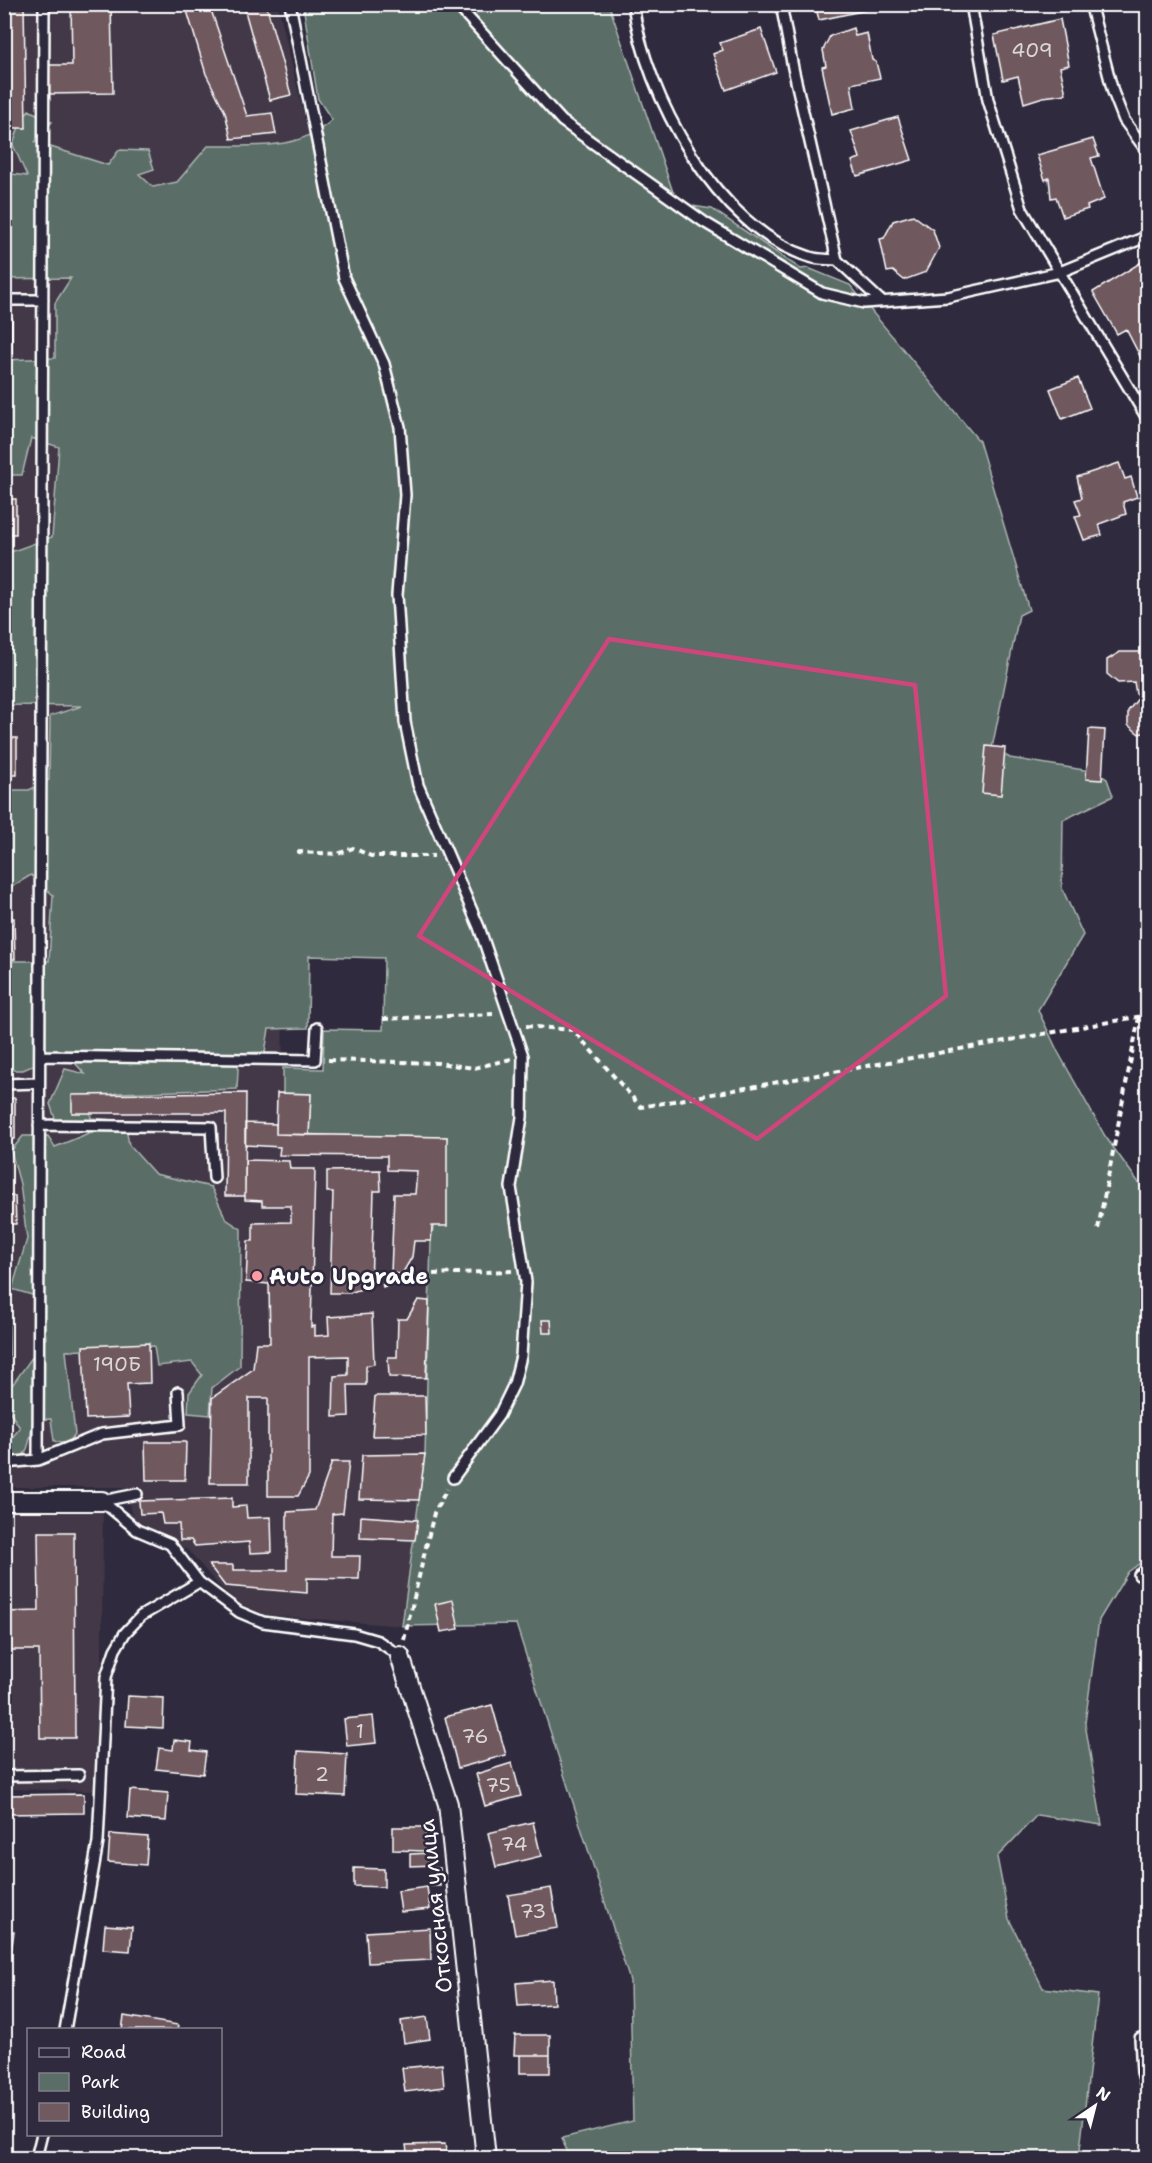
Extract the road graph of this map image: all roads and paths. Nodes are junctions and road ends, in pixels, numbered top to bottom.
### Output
1 (44, 4) edge
2 (290, 4) edge
3 (456, 4) edge
4 (633, 4) edge
5 (781, 4) edge
6 (971, 4) edge
7 (1091, 7) dead end
8 (1148, 153) edge
9 (1148, 236) edge
10 (837, 260) junction
11 (1060, 272) junction
12 (4, 300) edge
13 (43, 300) junction
14 (881, 301) junction
15 (1148, 420) edge
16 (297, 852) dead end
17 (446, 856) junction
18 (509, 1013) junction
19 (1148, 1016) edge
20 (1139, 1017) junction
21 (383, 1019) dead end
22 (514, 1025) junction
23 (317, 1029) dead end
24 (40, 1056) junction
25 (523, 1056) junction
26 (315, 1060) junction
27 (39, 1083) junction
28 (4, 1084) edge
29 (39, 1125) junction
30 (214, 1178) dead end
31 (1098, 1229) dead end
32 (524, 1270) junction
33 (382, 1286) dead end
34 (178, 1392) dead end
35 (38, 1460) junction
36 (4, 1463) edge
37 (453, 1478) joint
38 (136, 1494) dead end
39 (4, 1501) edge
40 (102, 1501) junction
41 (199, 1582) junction
42 (400, 1656) junction
43 (79, 1775) dead end
44 (4, 1776) edge
45 (65, 2028) edge
46 (1140, 2038) dead end
47 (1148, 2093) edge
48 (42, 2136) edge
49 (36, 2158) edge
50 (486, 2158) edge

1 - 13 lane
2 - 17 lane
3 - 14 lane
4 - 10 lane
5 - 10 lane
6 - 11 lane
7 - 8 lane
9 - 11 lane
10 - 14 lane
11 - 14 lane
11 - 15 lane
12 - 13 lane
13 - 24 lane
16 - 17 path
17 - 18 lane
18 - 21 path
18 - 22 lane
19 - 20 path
20 - 22 path
20 - 31 path
22 - 25 lane
23 - 26 lane
24 - 26 lane
24 - 27 lane
25 - 26 path
25 - 32 lane
27 - 28 lane
27 - 29 lane
29 - 30 lane
29 - 35 lane
32 - 33 path
32 - 37 lane
34 - 35 lane
35 - 36 lane
37 - 42 path
38 - 40 lane
39 - 40 street
40 - 41 lane
41 - 42 lane
41 - 45 lane
42 - 50 street, Откосная улица
43 - 44 lane
46 - 47 lane
48 - 49 lane

